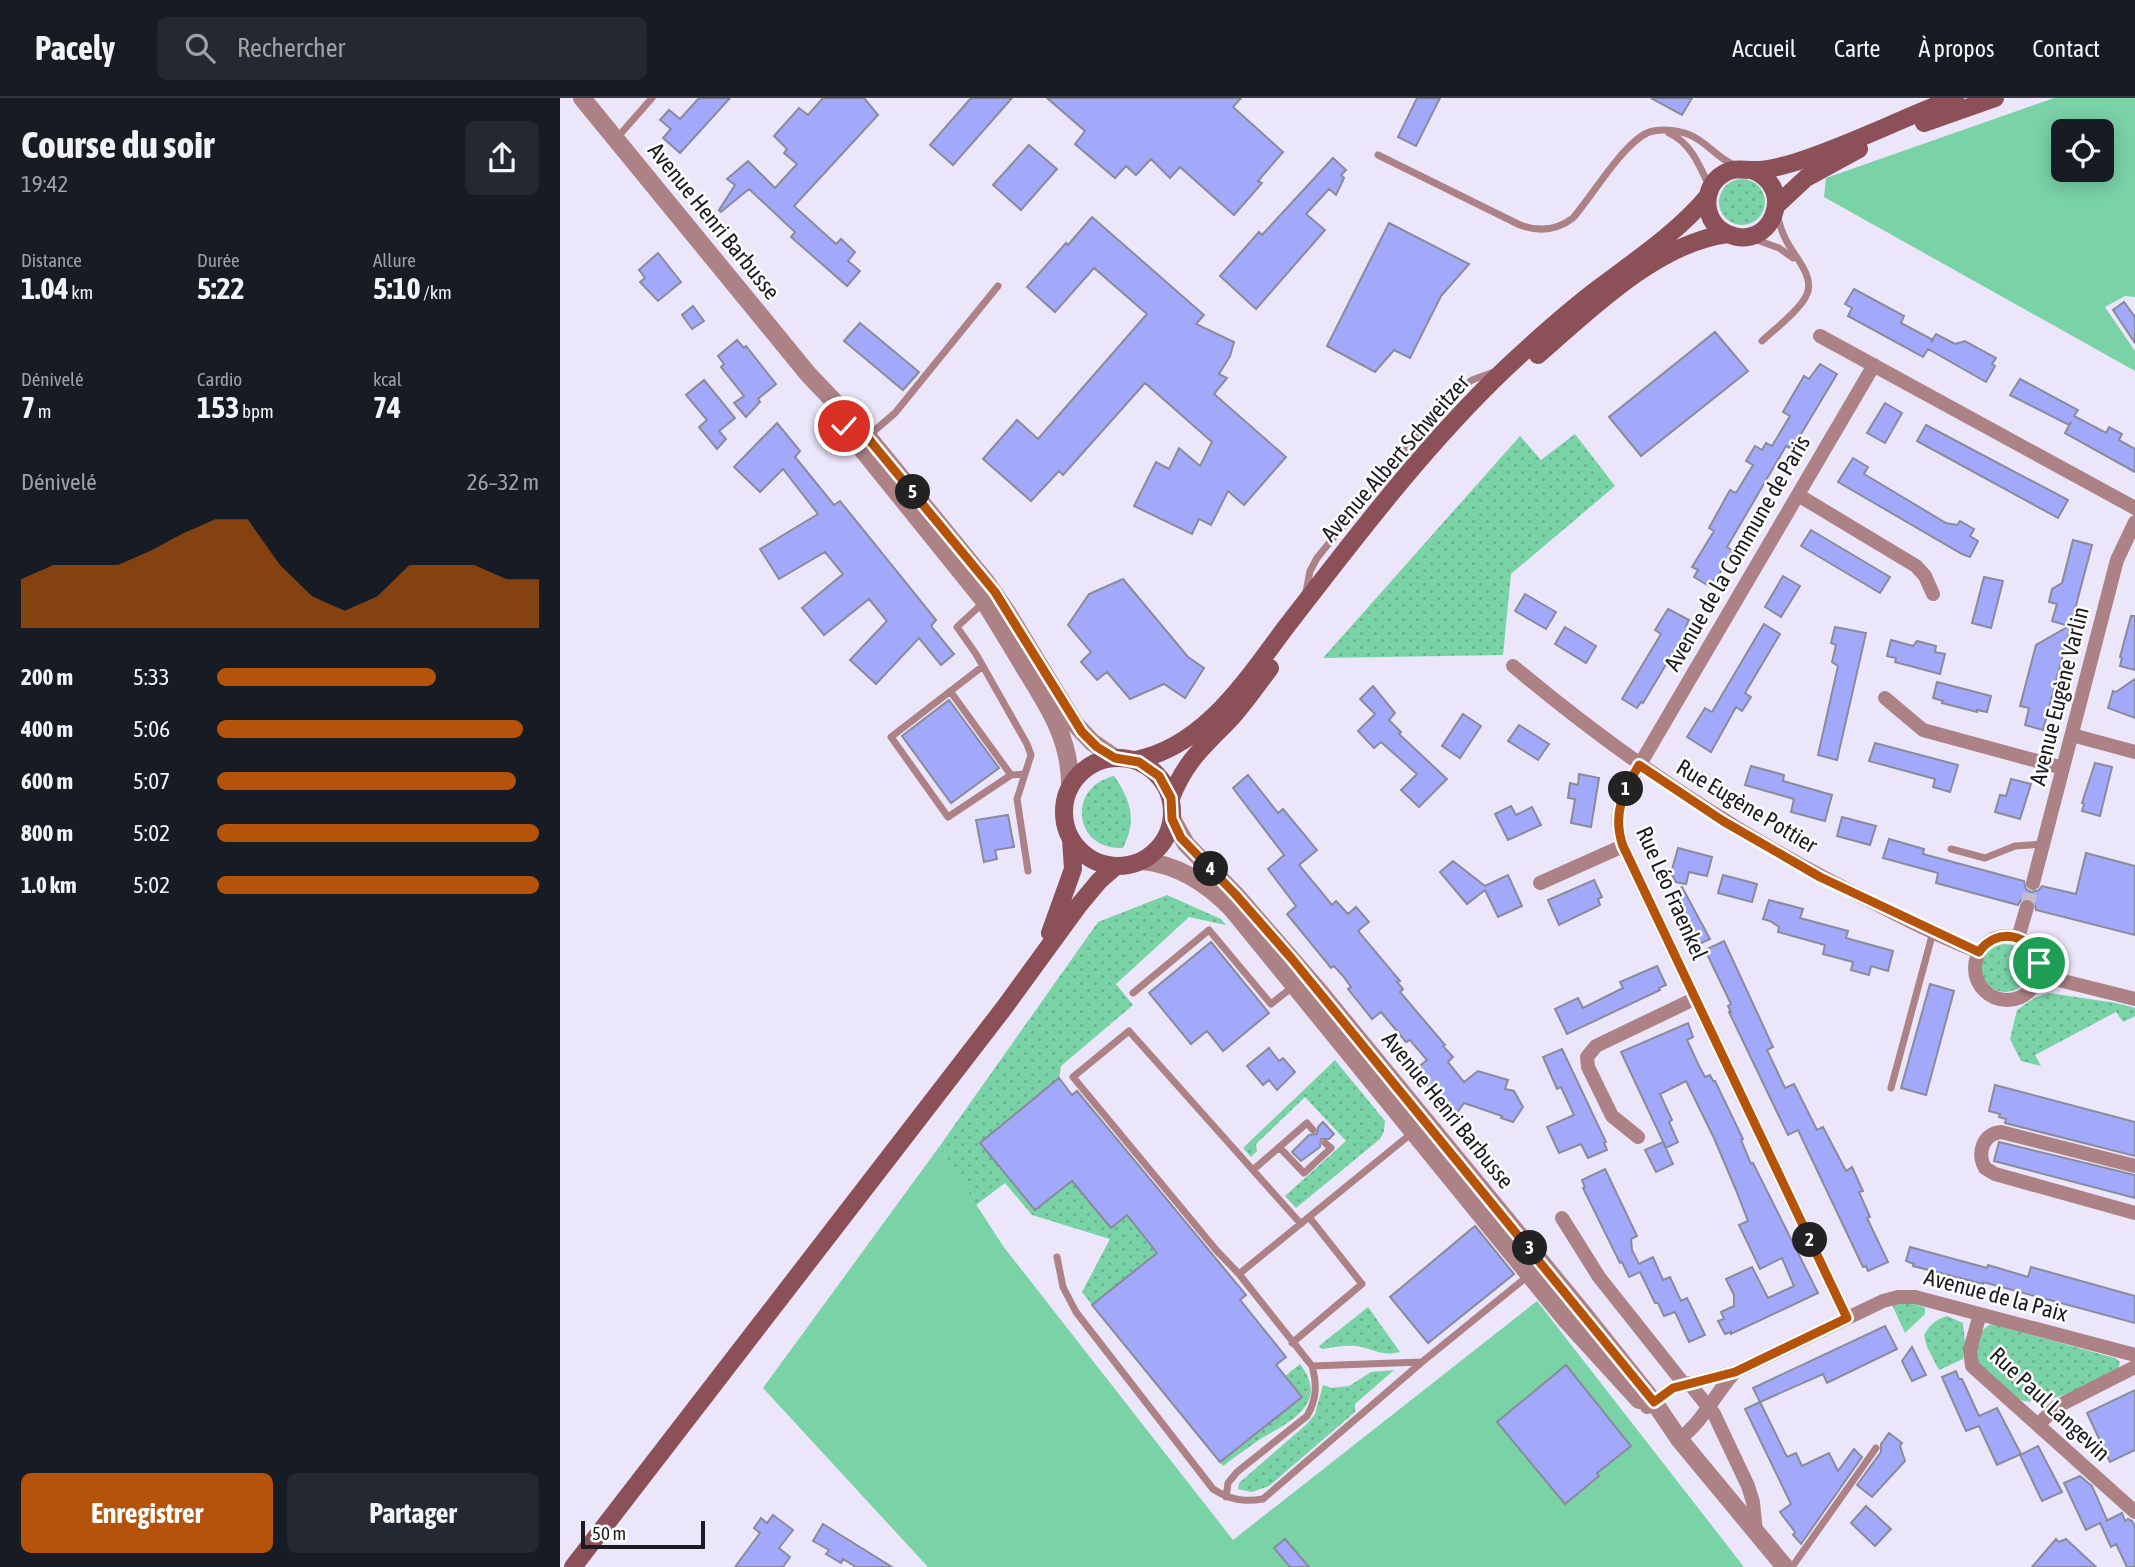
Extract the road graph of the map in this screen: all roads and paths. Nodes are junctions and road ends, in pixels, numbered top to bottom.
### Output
1 (582, 98) edge
2 (652, 98) edge
3 (1955, 98) edge
4 (1995, 98) edge
5 (1661, 131) junction
6 (616, 139) junction
7 (1378, 155) dead end
8 (1748, 169) junction
9 (1709, 192) junction
10 (1776, 208) junction
11 (1737, 236) junction
12 (1799, 263) junction
13 (998, 286) dead end
14 (1820, 336) dead end
15 (1762, 341) dead end
16 (1874, 365) junction
17 (863, 440) junction
18 (1798, 495) junction
19 (2135, 508) edge
20 (2135, 522) edge
21 (1933, 594) dead end
22 (989, 597) junction
23 (982, 666) junction
24 (1513, 666) dead end
25 (950, 691) junction
26 (1885, 698) dead end
27 (2072, 734) junction
28 (2135, 752) edge
29 (1115, 758) junction
30 (1135, 760) junction
31 (1639, 765) junction
32 (2063, 768) junction
33 (1024, 774) junction
34 (1011, 775) junction
35 (1070, 787) junction
36 (1171, 798) junction
37 (1172, 819) junction
38 (1071, 839) junction
39 (2043, 844) junction
40 (1623, 846) junction
41 (1951, 849) dead end
42 (1143, 861) junction
43 (1115, 866) junction
44 (1028, 871) dead end
45 (1540, 883) dead end
46 (2033, 883) tunnel mouth
47 (2027, 908) tunnel mouth
48 (1933, 932) junction
49 (2018, 938) junction
50 (1979, 952) junction
51 (1042, 954) junction
52 (2039, 975) junction
53 (1301, 981) junction
54 (1133, 993) dead end
55 (1694, 999) junction
56 (2135, 999) edge
57 (1891, 1088) dead end
58 (1420, 1127) junction
59 (1313, 1130) dead end
60 (1637, 1137) dead end
61 (1325, 1143) dead end
62 (1279, 1147) junction
63 (2135, 1166) edge
64 (1253, 1170) junction
65 (2135, 1213) edge
66 (1309, 1217) junction
67 (1562, 1218) dead end
68 (1301, 1224) junction
69 (1057, 1257) dead end
70 (1536, 1269) junction
71 (1239, 1274) junction
72 (1980, 1314) junction
73 (1847, 1318) junction
74 (1292, 1343) junction
75 (2135, 1355) edge
76 (1422, 1362) junction
77 (1312, 1366) junction
78 (2135, 1367) edge
79 (1735, 1372) junction
80 (1687, 1384) junction
81 (1650, 1405) junction
82 (1709, 1406) junction
83 (2038, 1425) junction
84 (1679, 1439) junction
85 (1876, 1448) dead end
86 (1226, 1497) junction
87 (2135, 1512) edge
88 (1756, 1532) junction
89 (573, 1567) edge
90 (1785, 1567) edge
91 (1792, 1567) edge

1 - 6 street, Avenue Henri Barbusse
2 - 6 lane
3 - 8 main road
4 - 10 main road
5 - 7 lane
5 - 8 lane
5 - 9 lane
6 - 17 street, Avenue Henri Barbusse
8 - 9 main road
8 - 10 main road
9 - 11 main road
9 - 30 main road, Avenue Albert Schweitzer
10 - 11 main road
10 - 12 lane
11 - 12 lane
11 - 36 main road, Avenue Albert Schweitzer
12 - 15 lane
13 - 17 lane
14 - 16 street
16 - 18 street, Avenue de la Commune de Paris
16 - 19 street
17 - 22 street, Avenue Henri Barbusse
18 - 21 street
18 - 31 street, Avenue de la Commune de Paris
20 - 27 street, Avenue Eugène Varlin
22 - 23 lane
22 - 29 street, Avenue Henri Barbusse
22 - 35 street, Avenue Henri Barbusse
23 - 25 lane
23 - 33 lane
24 - 31 street, Rue Eugène Pottier
25 - 34 lane
25 - 34 lane
26 - 32 street
27 - 28 street
27 - 32 street, Avenue Eugène Varlin
29 - 30 main road
29 - 35 main road
30 - 36 main road
31 - 40 street, Rue Léo Fraenkel
31 - 48 street, Rue Eugène Pottier
32 - 39 street, Avenue Eugène Varlin
33 - 34 lane
33 - 44 lane
35 - 38 main road
36 - 37 main road
37 - 42 main road
37 - 53 street, Avenue Henri Barbusse
38 - 43 main road
38 - 51 main road
39 - 41 lane
39 - 46 street, Avenue Eugène Varlin
40 - 45 street
40 - 55 street, Rue Léo Fraenkel
42 - 43 main road
42 - 53 street, Avenue Henri Barbusse
43 - 51 main road
47 - 49 street
48 - 50 street, Rue Eugène Pottier
48 - 57 lane
49 - 50 street
49 - 52 street
50 - 52 street
51 - 89 main road
52 - 56 street
53 - 54 lane
53 - 58 street, Avenue Henri Barbusse
55 - 60 street
55 - 73 street, Rue Léo Fraenkel
58 - 66 lane
58 - 70 street, Avenue Henri Barbusse
59 - 62 lane
61 - 62 lane
62 - 64 lane
63 - 65 street
64 - 68 lane
64 - 71 lane
66 - 68 lane
66 - 74 lane
67 - 80 street
68 - 71 lane
69 - 86 lane
70 - 76 lane
70 - 81 street, Avenue Henri Barbusse
71 - 74 lane
72 - 73 street, Avenue de la Paix
72 - 75 street, Avenue de la Paix
72 - 83 street, Rue Paul Langevin
73 - 79 street, Avenue de la Paix
74 - 77 lane
76 - 77 lane
76 - 86 lane
77 - 86 lane
78 - 83 street
79 - 80 street, Avenue de la Paix
79 - 82 street, Avenue de la Paix
80 - 81 street, Avenue de la Paix
80 - 82 street
81 - 84 street, Avenue Henri Barbusse
82 - 84 street, Avenue de la Paix
82 - 88 street
83 - 87 street, Rue Paul Langevin
84 - 88 street, Avenue Henri Barbusse
85 - 91 lane
88 - 90 street, Avenue Henri Barbusse

